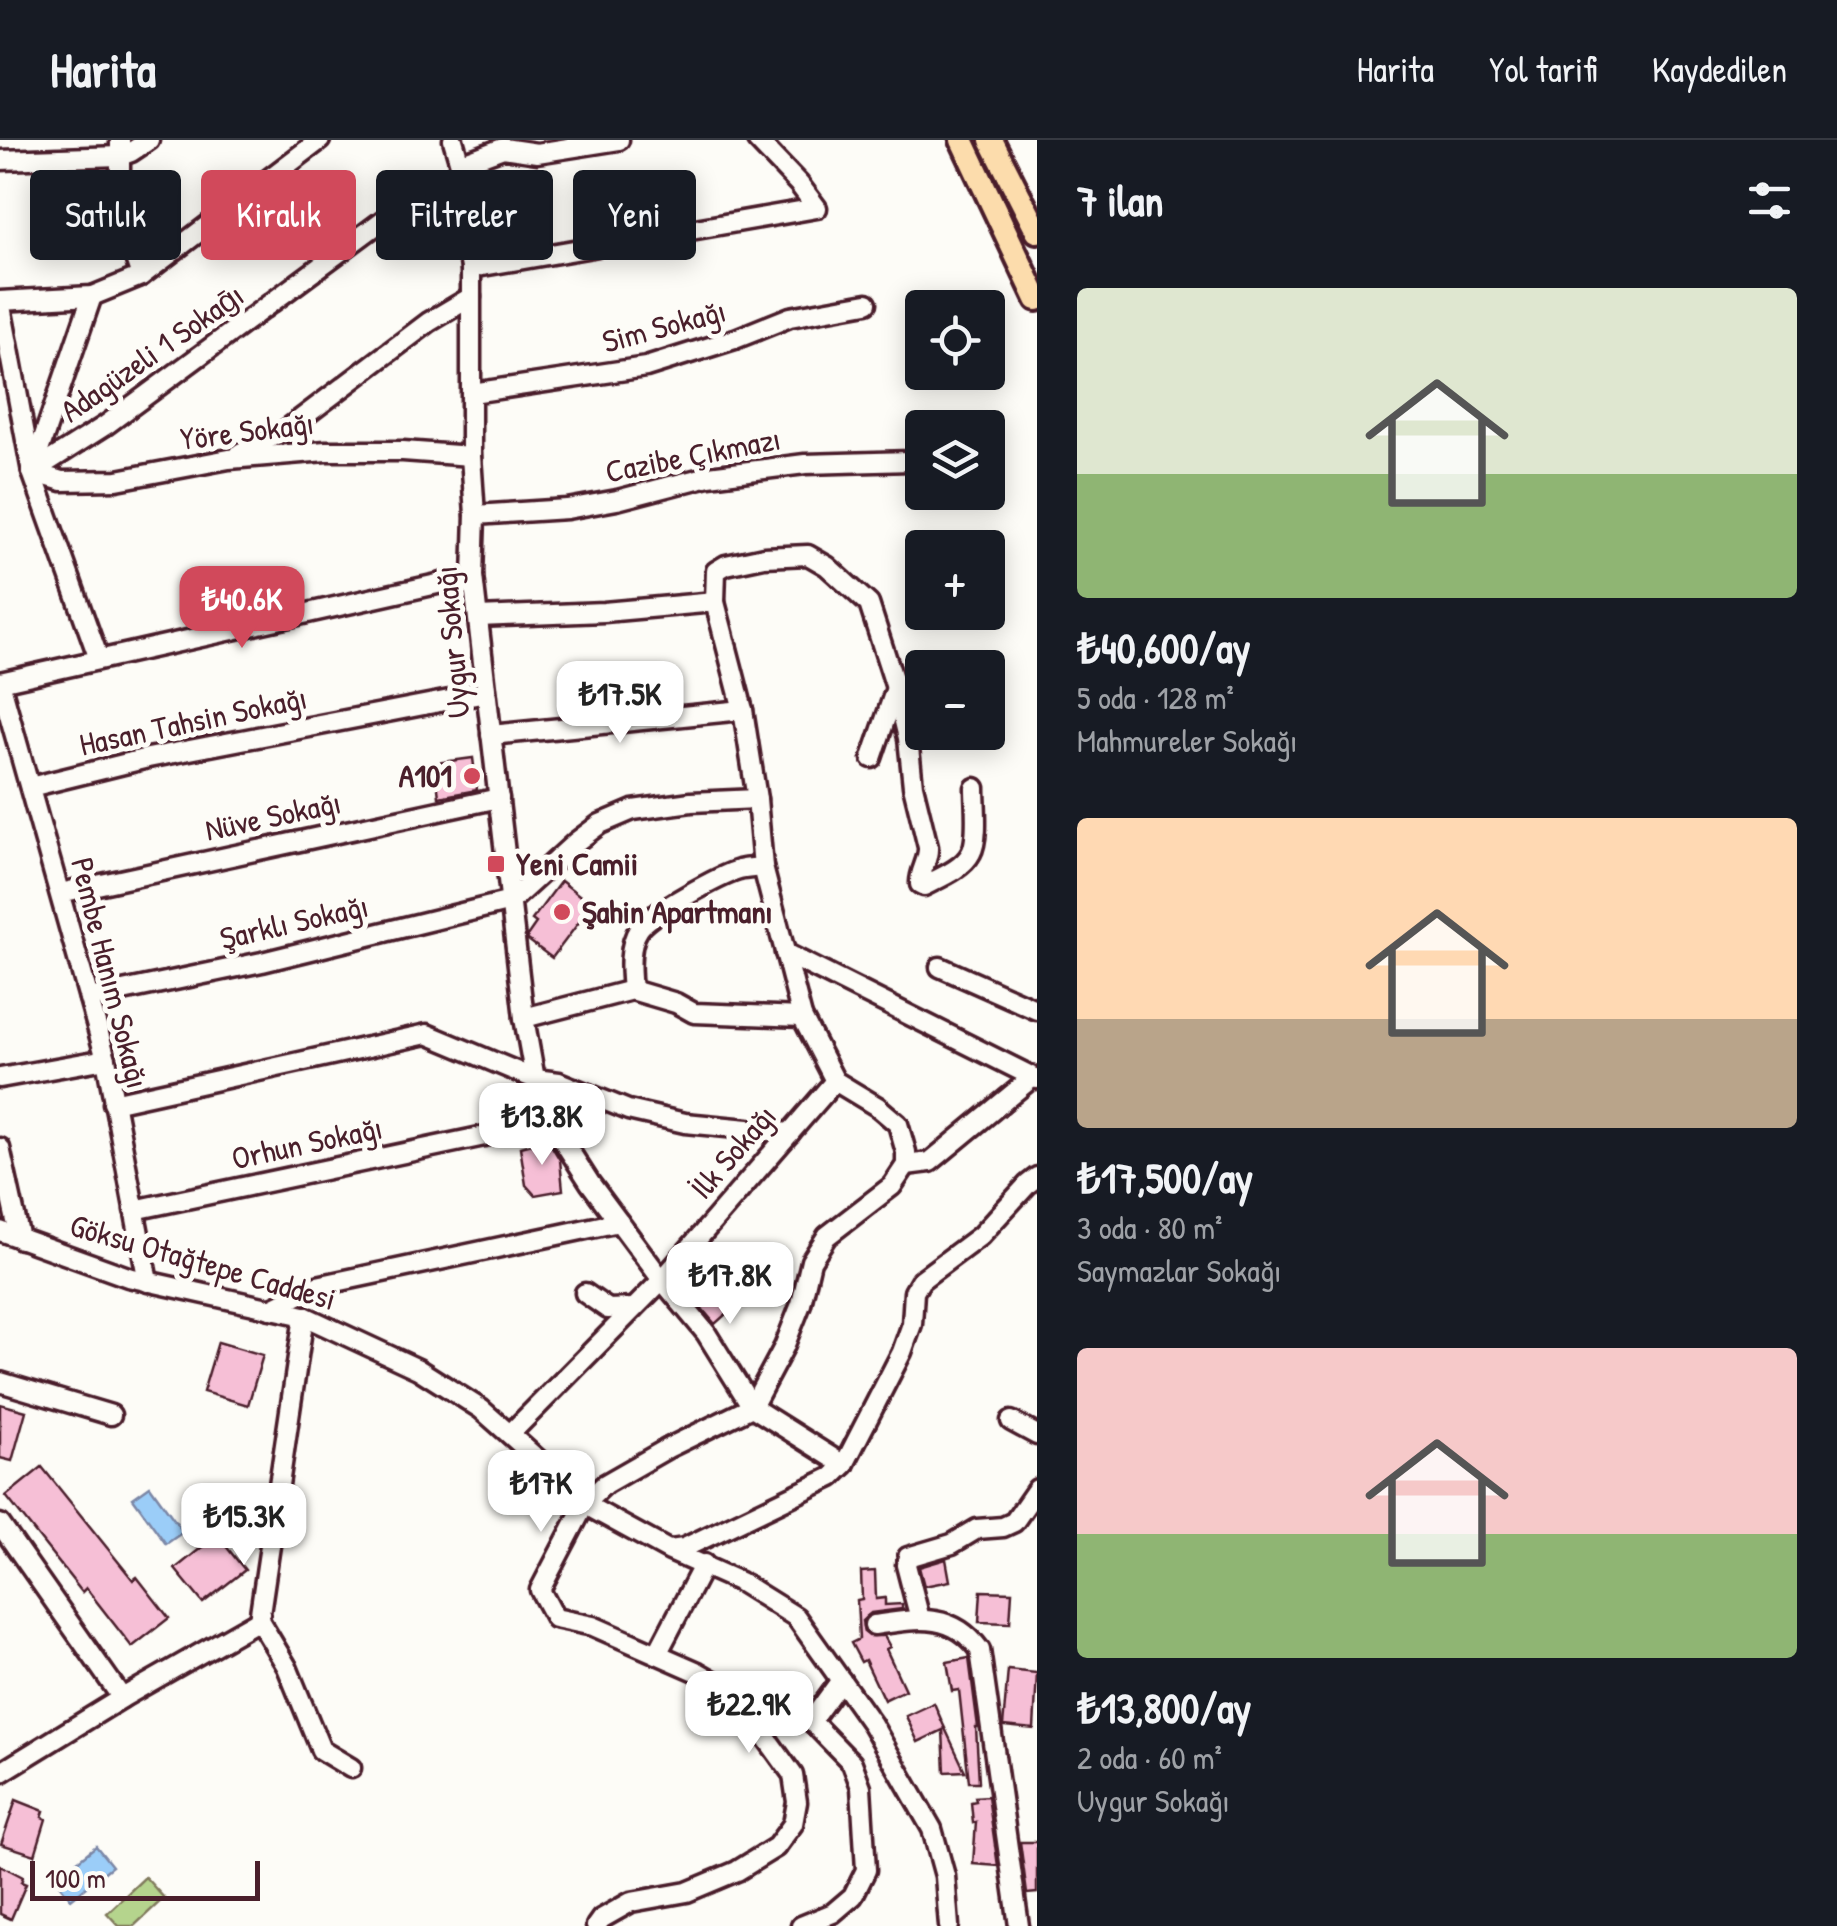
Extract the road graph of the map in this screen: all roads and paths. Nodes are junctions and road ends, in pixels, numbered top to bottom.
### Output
1 (149, 140) edge
2 (320, 140) edge
3 (453, 140) edge
4 (620, 140) edge
5 (757, 140) edge
6 (962, 140) edge
7 (991, 140) edge
8 (120, 148) edge
9 (0, 160) edge
10 (460, 164) junction
11 (459, 170) edge
12 (1028, 190) edge
13 (376, 225) edge
14 (1037, 230) edge
15 (469, 260) edge
16 (470, 268) junction
17 (140, 276) junction
18 (92, 296) junction
19 (471, 297) junction
20 (1037, 299) edge
21 (0, 302) edge
22 (867, 303) dead end
23 (472, 393) junction
24 (470, 456) junction
25 (229, 459) junction
26 (905, 461) edge
27 (32, 472) junction
28 (475, 516) junction
29 (473, 576) junction
30 (715, 602) junction
31 (478, 617) junction
32 (98, 659) junction
33 (0, 682) edge
34 (896, 688) junction
35 (486, 693) junction
36 (743, 710) junction
37 (491, 734) junction
38 (872, 758) dead end
39 (30, 787) junction
40 (975, 788) dead end
41 (499, 798) junction
42 (757, 800) junction
43 (763, 867) junction
44 (60, 893) junction
45 (511, 901) junction
46 (785, 953) junction
47 (940, 967) dead end
48 (632, 990) junction
49 (90, 998) junction
50 (1037, 1010) edge
51 (802, 1017) junction
52 (524, 1018) junction
53 (106, 1059) junction
54 (0, 1078) edge
55 (1035, 1078) edge
56 (535, 1079) junction
57 (834, 1082) junction
58 (113, 1103) junction
59 (551, 1122) junction
60 (790, 1132) junction
61 (0, 1148) edge
62 (906, 1165) junction
63 (1037, 1177) edge
64 (134, 1210) junction
65 (619, 1222) junction
66 (0, 1231) edge
67 (20, 1239) junction
68 (662, 1280) junction
69 (148, 1282) junction
70 (585, 1293) dead end
71 (634, 1308) junction
72 (270, 1309) junction
73 (304, 1316) junction
74 (0, 1382) edge
75 (752, 1406) junction
76 (111, 1414) dead end
77 (1011, 1421) dead end
78 (510, 1434) junction
79 (1037, 1435) edge
80 (844, 1464) junction
81 (1037, 1489) edge
82 (586, 1502) junction
83 (0, 1524) edge
84 (670, 1550) junction
85 (704, 1564) junction
86 (920, 1618) junction
87 (259, 1620) junction
88 (874, 1625) dead end
89 (656, 1654) junction
90 (841, 1680) junction
91 (122, 1698) junction
92 (3, 1766) edge
93 (351, 1768) dead end
94 (596, 1926) edge
95 (801, 1926) edge
96 (948, 1926) edge
97 (1019, 1926) edge

1 - 8 street
2 - 17 street
3 - 10 street, Uygur Sokağı
4 - 10 street
5 - 16 street
6 - 20 main road
7 - 12 main road
8 - 9 street
8 - 17 street
10 - 11 street, Uygur Sokağı
12 - 14 main road
13 - 27 street, Adagüzeli 1 Sokaḡı
15 - 16 street, Uygur Sokağı
16 - 19 street, Uygur Sokağı
17 - 18 street
18 - 21 street
18 - 27 street
19 - 23 street, Uygur Sokağı
19 - 25 street
21 - 27 street
22 - 23 street, Sim Sokağı
23 - 24 street, Uygur Sokağı
24 - 25 street, Yöre Sokağı
24 - 28 street, Uygur Sokağı
25 - 27 street, Yöre Sokağı
26 - 28 street, Cazibe Çıkmazı
27 - 32 street
28 - 29 street, Uygur Sokağı
29 - 31 street, Uygur Sokağı
29 - 32 street
30 - 31 street
30 - 34 street
30 - 36 street
31 - 35 street, Uygur Sokağı
32 - 33 street
33 - 39 street, Pembe Hanım Sokağı
34 - 38 street
34 - 40 street
35 - 37 street, Uygur Sokağı
35 - 39 street, Hasan Tahsin Sokağı
36 - 37 street
36 - 42 street
37 - 41 street, Uygur Sokağı
39 - 44 street, Pembe Hanım Sokağı
41 - 44 street, Nüve Sokağı
41 - 45 street, Uygur Sokağı
42 - 43 street
42 - 45 street
43 - 46 street
43 - 48 street
44 - 49 street, Pembe Hanım Sokağı
45 - 49 street, Şarklı Sokağı
45 - 52 street, Uygur Sokağı
46 - 51 street
46 - 55 street
47 - 50 street
48 - 51 street
48 - 52 street
49 - 53 street, Pembe Hanım Sokağı
51 - 57 street
52 - 56 street, Uygur Sokağı
53 - 54 street
53 - 58 street, Pembe Hanım Sokağı
55 - 62 street
56 - 58 street
56 - 59 street, Uygur Sokağı
56 - 60 street
57 - 60 street, İlk Sokağı
57 - 62 street
58 - 64 street, Pembe Hanım Sokağı
59 - 64 street, Orhun Sokağı
59 - 65 street, Uygur Sokağı
60 - 68 street, İlk Sokağı
61 - 67 street
62 - 75 street
63 - 80 street
64 - 69 street, Pembe Hanım Sokağı
65 - 68 street, Uygur Sokağı
65 - 72 street
66 - 67 street, Göksu Otağtepe Caddesi
67 - 69 street, Göksu Otağtepe Caddesi
68 - 71 street, İlk Sokağı
68 - 75 street, Uygur Sokağı
69 - 72 street, Göksu Otağtepe Caddesi
70 - 71 street
71 - 78 street, İlk Sokağı
72 - 73 street, Göksu Otağtepe Caddesi
73 - 78 street, Göksu Otağtepe Caddesi
73 - 87 street
74 - 76 street
75 - 80 street
75 - 82 street
77 - 79 street
78 - 82 street, Göksu Otağtepe Caddesi
80 - 84 street
81 - 86 street
82 - 84 street, Göksu Otağtepe Caddesi
82 - 89 street
83 - 91 street
84 - 85 street, Göksu Otağtepe Caddesi
85 - 89 street
85 - 90 street, Göksu Otağtepe Caddesi
86 - 88 street
86 - 97 street
87 - 91 street
87 - 93 street
89 - 94 street
90 - 95 street
90 - 96 street, Göksu Otağtepe Caddesi
91 - 92 street

